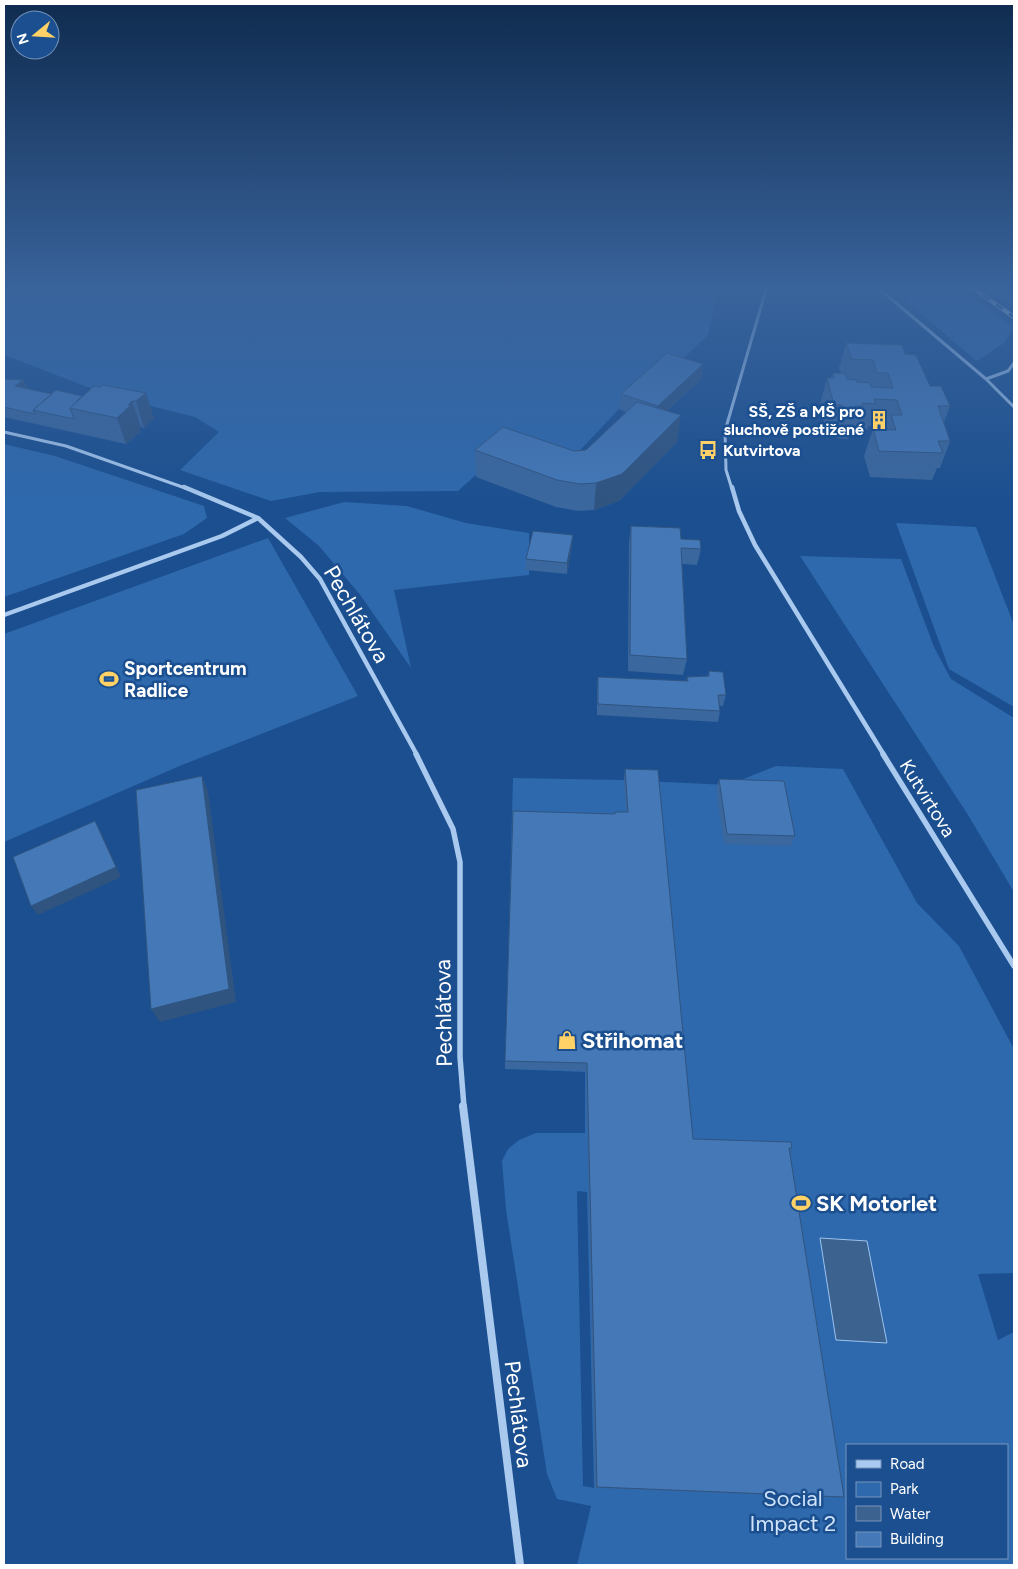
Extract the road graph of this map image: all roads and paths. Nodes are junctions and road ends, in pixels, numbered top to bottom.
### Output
1 (746, 359) edge
2 (963, 359) edge
3 (1014, 363) edge
4 (986, 379) junction
5 (1014, 407) edge
6 (4, 432) edge
7 (258, 518) junction
8 (4, 615) edge
9 (1014, 966) edge
10 (520, 1565) edge

1 - 9 street, Kutvirtova
2 - 4 street
3 - 4 street
4 - 5 street
6 - 7 street, Pechlátova
7 - 8 street
7 - 10 street, Pechlátova

